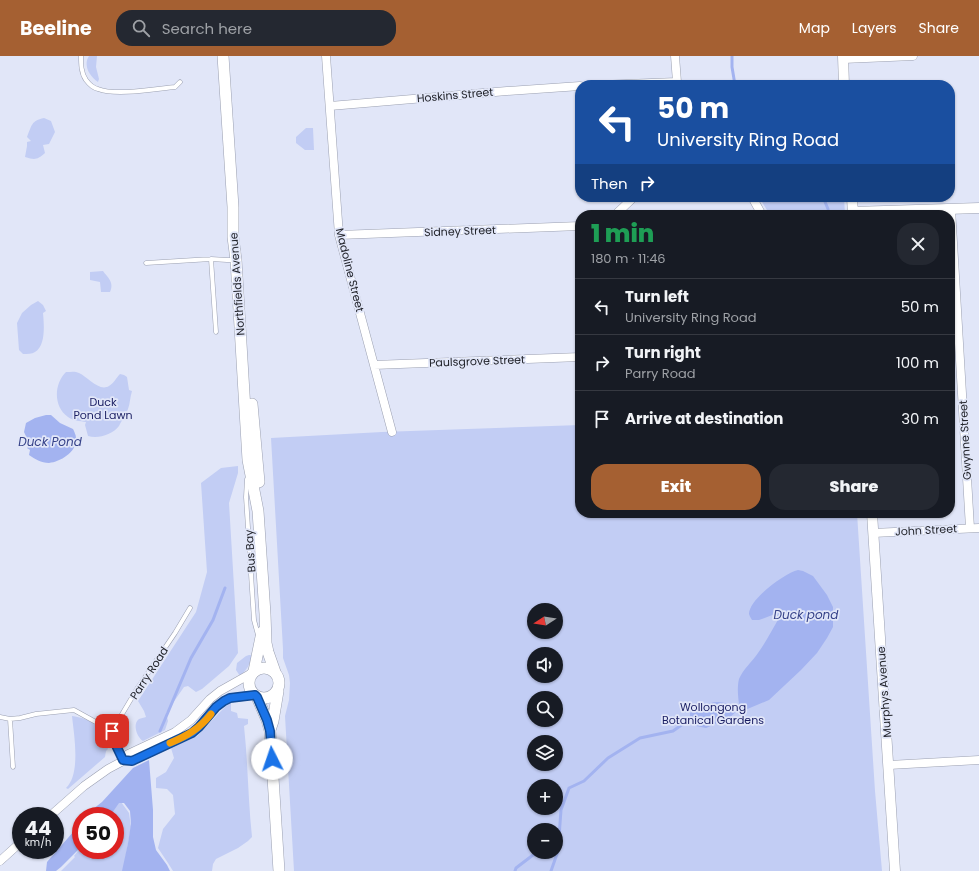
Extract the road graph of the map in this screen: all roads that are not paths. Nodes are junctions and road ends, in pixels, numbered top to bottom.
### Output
1 (81, 56) edge
2 (223, 56) edge
3 (230, 56) edge
4 (326, 56) edge
5 (674, 56) edge
6 (913, 56) edge
7 (843, 58) edge
8 (678, 80) edge
9 (844, 80) edge
10 (180, 82) dead end
11 (575, 86) edge
12 (330, 106) junction
13 (629, 202) edge
14 (979, 208) edge
15 (951, 209) joint
16 (620, 210) edge
17 (931, 210) edge
18 (575, 226) edge
19 (339, 235) junction
20 (211, 259) junction
21 (236, 260) junction
22 (146, 263) dead end
23 (955, 276) edge
24 (216, 332) dead end
25 (575, 357) edge
26 (374, 364) junction
27 (392, 432) dead end
28 (248, 460) junction
29 (258, 511) junction
30 (872, 518) edge
31 (970, 528) junction
32 (979, 528) edge
33 (873, 533) junction
34 (190, 608) dead end
35 (265, 614) junction
36 (260, 641) junction
37 (253, 672) junction
38 (276, 672) junction
39 (278, 691) junction
40 (256, 696) junction
41 (0, 717) edge
42 (10, 719) junction
43 (112, 731) junction
44 (270, 731) junction
45 (123, 760) junction
46 (979, 760) edge
47 (889, 765) junction
48 (13, 767) dead end
49 (60, 807) edge
50 (12, 850) edge
51 (0, 861) edge
52 (279, 871) edge
53 (895, 871) edge

1 - 10 lane
2 - 21 main road, Northfields Avenue
3 - 29 main road, Northfields Avenue
4 - 12 street, Madoline Street
5 - 8 street
6 - 7 street
7 - 9 street
11 - 12 street, Hoskins Street
12 - 19 street, Madoline Street
13 - 16 street
14 - 15 street
15 - 17 street
18 - 19 street, Sidney Street
19 - 26 street, Madoline Street
20 - 21 lane
20 - 22 lane
20 - 24 lane
21 - 28 main road, Northfields Avenue
23 - 31 street, Gwynne Street
25 - 26 street, Paulsgrove Street
26 - 27 street, Madoline Street
28 - 29 main road, Northfields Avenue
28 - 36 lane, Bus Bay
29 - 35 main road, Northfields Avenue
30 - 33 street, Murphys Avenue
31 - 32 street, John Street
31 - 33 street, John Street
33 - 47 street, Murphys Avenue
34 - 43 lane, Parry Road
35 - 36 main road, Northfields Avenue
35 - 38 main road, Northfields Avenue
36 - 37 main road, Northfields Avenue
37 - 38 main road
37 - 40 main road
37 - 45 street
38 - 39 main road
39 - 40 main road
39 - 44 main road
40 - 44 main road
40 - 45 street
41 - 42 lane
42 - 43 lane
42 - 48 lane
43 - 45 lane
44 - 52 main road
45 - 49 street
46 - 47 street
47 - 53 street, Murphys Avenue
50 - 51 street

